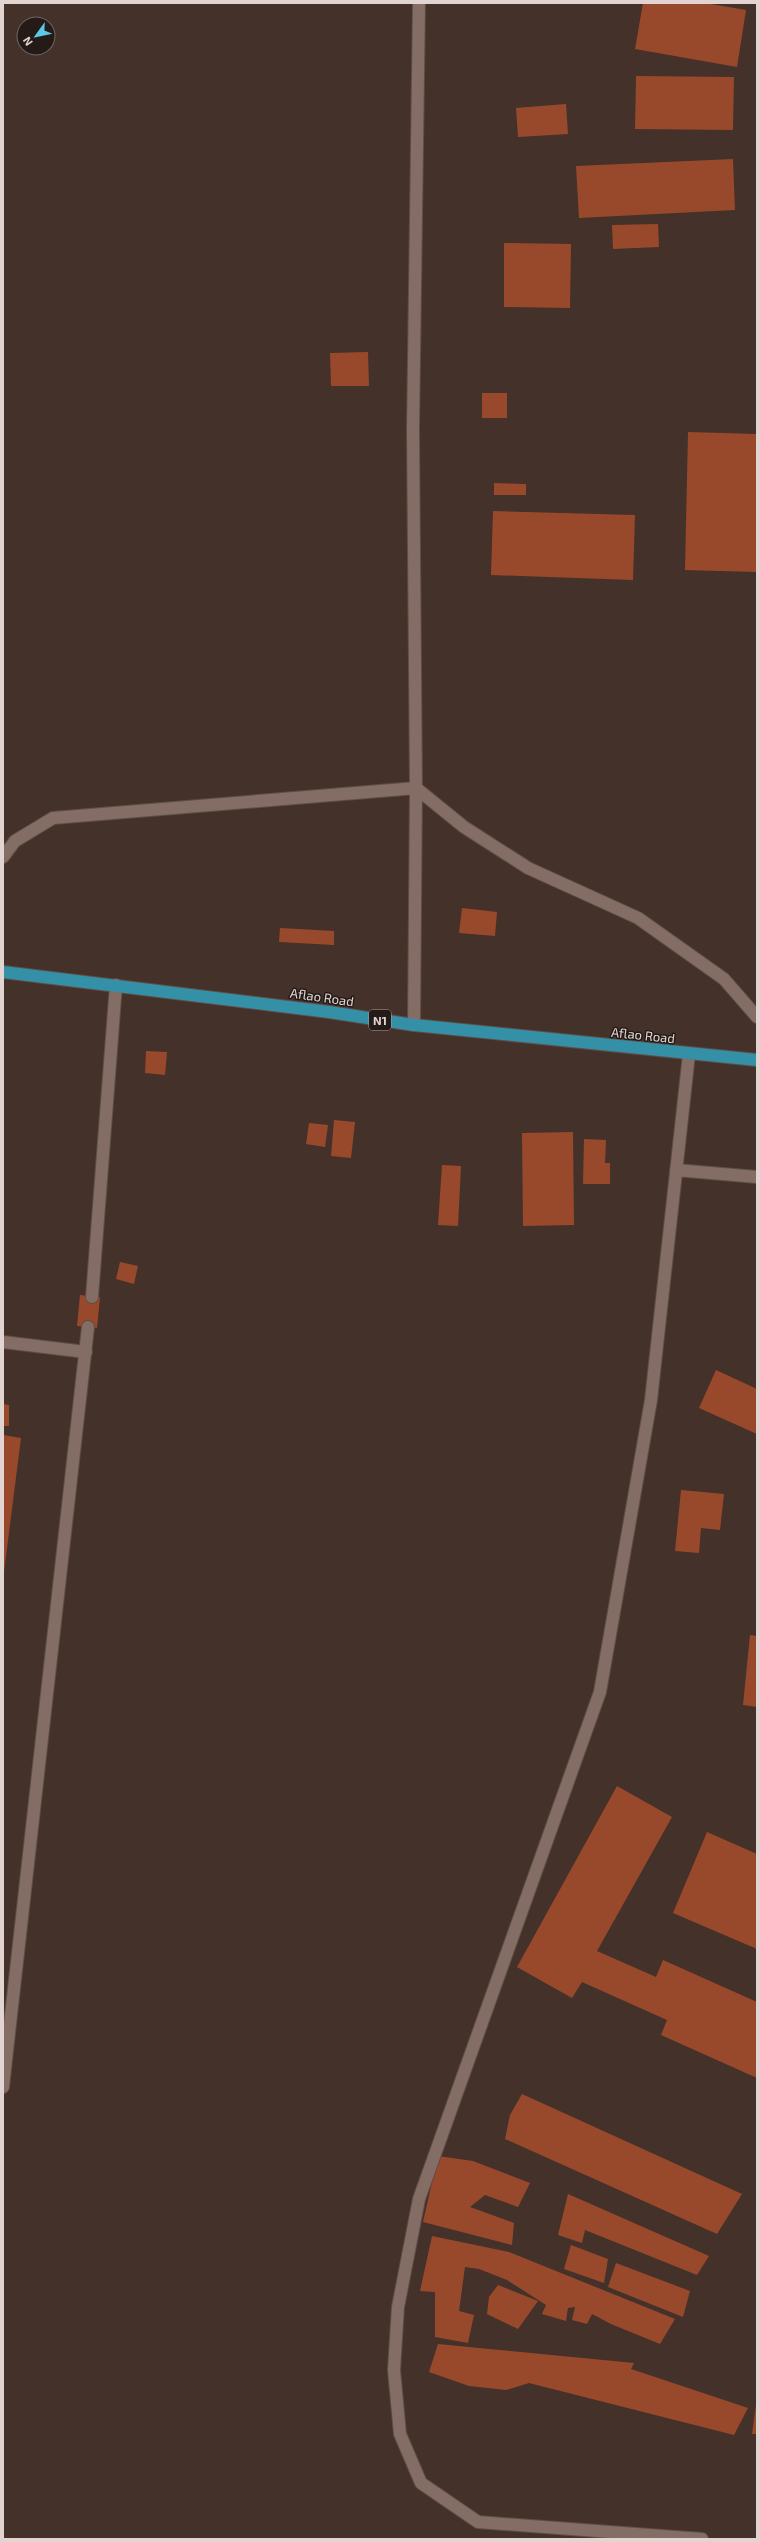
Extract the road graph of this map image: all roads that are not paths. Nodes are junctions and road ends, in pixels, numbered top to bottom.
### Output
1 (419, 3) edge
2 (416, 788) junction
3 (3, 857) edge
4 (3, 972) edge
5 (116, 985) junction
6 (757, 1017) edge
7 (414, 1025) junction
8 (688, 1054) junction
9 (757, 1060) edge
10 (676, 1170) junction
11 (757, 1177) edge
12 (92, 1296) dead end
13 (88, 1327) dead end
14 (3, 1342) edge
15 (86, 1352) junction
16 (3, 2087) edge
17 (702, 2539) edge

1 - 2 lane
2 - 3 lane
2 - 6 lane
2 - 7 lane
4 - 5 highway, Aflao Road / N1
5 - 7 highway, Aflao Road / N1
5 - 12 lane
7 - 8 highway, Aflao Road / N1
8 - 9 highway, Aflao Road / N1
8 - 10 lane
10 - 11 lane
10 - 17 lane
13 - 15 lane
14 - 15 lane
15 - 16 lane

